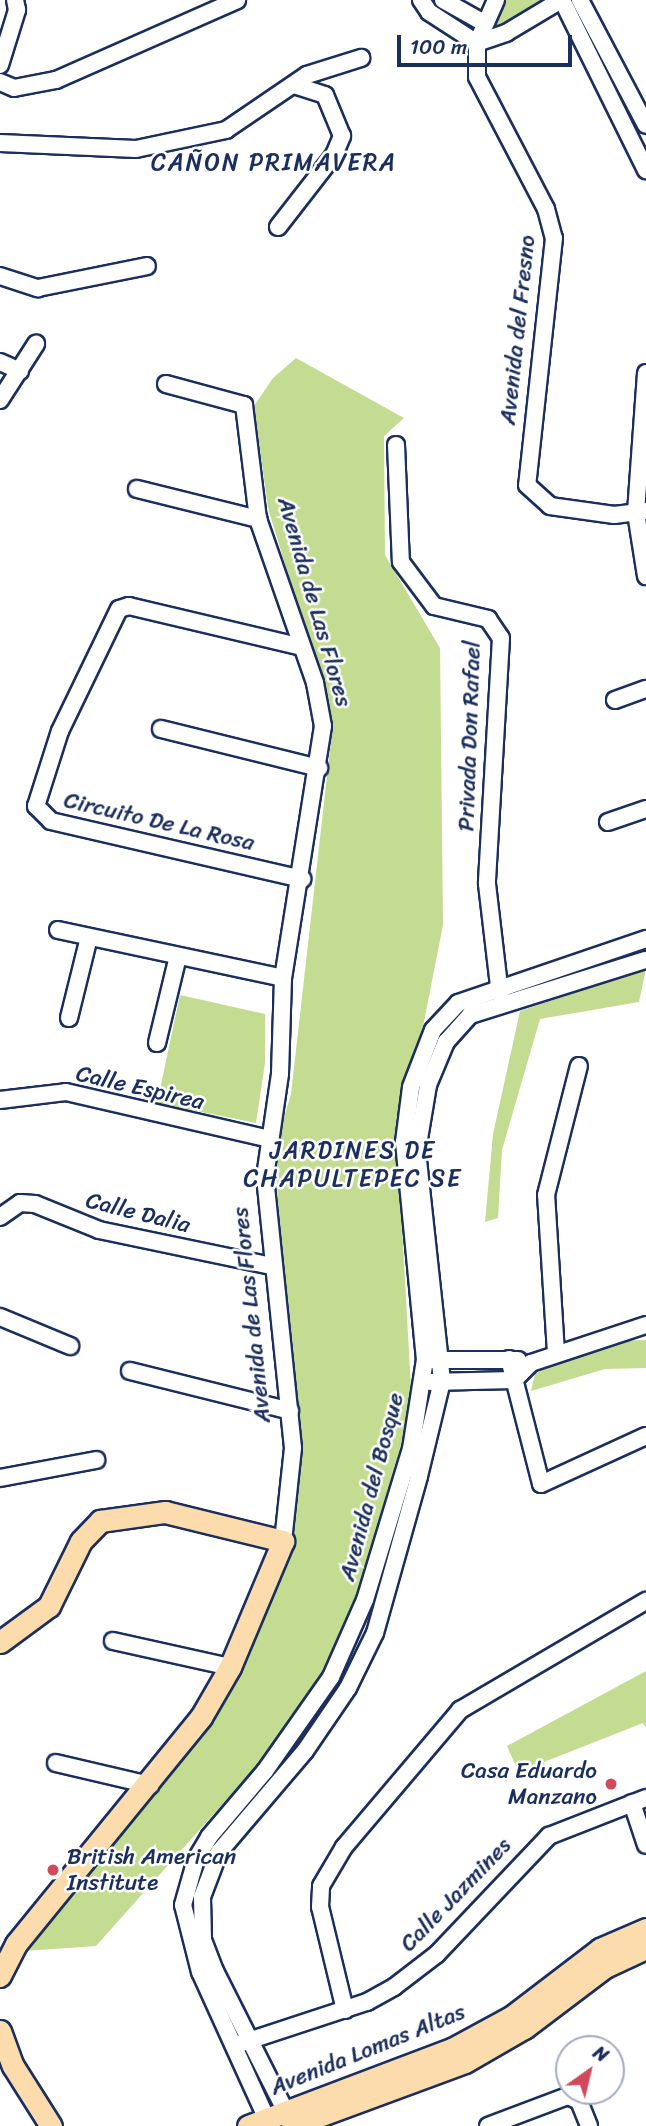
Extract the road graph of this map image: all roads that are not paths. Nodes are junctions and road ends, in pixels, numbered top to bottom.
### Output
1 (237, 0) edge
2 (421, 0) edge
3 (443, 0) edge
4 (496, 0) edge
5 (561, 0) edge
6 (580, 0) edge
7 (14, 12) edge
8 (484, 23) junction
9 (477, 43) junction
10 (361, 58) dead end
11 (0, 65) edge
12 (0, 82) edge
13 (294, 85) junction
14 (646, 125) edge
15 (0, 143) edge
16 (646, 170) edge
17 (278, 227) dead end
18 (147, 266) dead end
19 (0, 276) edge
20 (36, 344) dead end
21 (0, 362) edge
22 (20, 371) junction
23 (646, 373) edge
24 (166, 384) dead end
25 (0, 400) edge
26 (396, 445) dead end
27 (137, 489) dead end
28 (641, 512) edge
29 (258, 519) junction
30 (646, 576) edge
31 (302, 646) junction
32 (646, 690) edge
33 (615, 700) dead end
34 (161, 729) dead end
35 (319, 768) junction
36 (646, 809) edge
37 (608, 822) dead end
38 (302, 879) junction
39 (58, 930) dead end
40 (89, 937) junction
41 (646, 939) edge
42 (178, 956) junction
43 (646, 960) edge
44 (283, 978) junction
45 (500, 994) junction
46 (69, 1018) dead end
47 (157, 1043) dead end
48 (579, 1066) dead end
49 (0, 1100) edge
50 (270, 1139) junction
51 (0, 1217) edge
52 (272, 1266) junction
53 (0, 1317) edge
54 (646, 1325) edge
55 (70, 1346) dead end
56 (556, 1353) junction
57 (509, 1359) junction
58 (425, 1360) junction
59 (442, 1360) junction
60 (531, 1363) junction
61 (130, 1371) dead end
62 (514, 1380) junction
63 (442, 1381) junction
64 (424, 1382) junction
65 (290, 1411) junction
66 (646, 1436) edge
67 (96, 1460) dead end
68 (0, 1478) edge
69 (283, 1541) junction
70 (646, 1601) edge
71 (113, 1640) dead end
72 (0, 1642) edge
73 (230, 1667) junction
74 (56, 1763) dead end
75 (150, 1785) junction
76 (639, 1801) edge
77 (646, 1845) edge
78 (646, 1929) edge
79 (646, 1948) edge
80 (0, 1976) edge
81 (345, 2010) junction
82 (0, 2031) edge
83 (251, 2039) junction
84 (235, 2046) junction
85 (276, 2122) edge
86 (491, 2125) edge
87 (51, 2126) edge
88 (589, 2126) edge

1 - 12 street
2 - 9 street
3 - 8 street
4 - 8 street, Avenida del Fresno
5 - 9 street
5 - 16 street
6 - 14 street
7 - 11 street
8 - 9 street, Avenida del Fresno
9 - 28 street, Avenida del Fresno
10 - 13 street
13 - 15 street
13 - 17 street
18 - 19 street
20 - 22 street
21 - 22 street
22 - 25 street
23 - 28 street
24 - 29 street, Avenida de Las Flores
26 - 45 street, Privada Don Rafael
27 - 29 street
28 - 30 street
29 - 31 street, Avenida de Las Flores
31 - 35 street, Avenida de Las Flores
31 - 38 street, Circuito De La Rosa
32 - 33 street
34 - 35 street
35 - 38 street, Avenida de Las Flores
36 - 37 street
38 - 44 street, Avenida de Las Flores
39 - 40 street
40 - 42 street
40 - 46 street
41 - 45 street, Avenida del Bosque
42 - 44 street
42 - 47 street
43 - 45 street, Avenida del Bosque
44 - 50 street, Avenida de Las Flores
45 - 58 street, Avenida del Bosque
45 - 59 street, Avenida del Bosque
48 - 56 street
49 - 50 street, Calle Espirea
50 - 52 street, Avenida de Las Flores
51 - 52 street, Calle Dalia
52 - 65 street, Avenida de Las Flores
53 - 55 street
54 - 56 street
56 - 60 street
57 - 59 street
57 - 60 street
57 - 62 street
58 - 59 street
58 - 64 street, Avenida del Bosque
59 - 63 street, Avenida del Bosque
60 - 62 street
61 - 65 street
62 - 63 street
62 - 66 street
63 - 64 street
63 - 83 street, Avenida del Bosque
64 - 84 street, Avenida del Bosque
65 - 69 street, Avenida de Las Flores
67 - 68 street
69 - 72 main road
69 - 73 main road, Avenida de Las Flores
70 - 81 street
71 - 73 street
73 - 75 main road, Avenida de Las Flores
74 - 75 street
75 - 80 main road, Avenida de Las Flores
76 - 77 street
76 - 81 street, Calle Jazmines
78 - 85 main road, Avenida Lomas Altas
79 - 85 main road, Avenida Lomas Altas
81 - 83 street, Calle Jazmines
82 - 87 main road
83 - 84 street, Calle Jazmines
83 - 85 street, Avenida del Bosque
84 - 85 street, Avenida del Bosque
86 - 88 street

